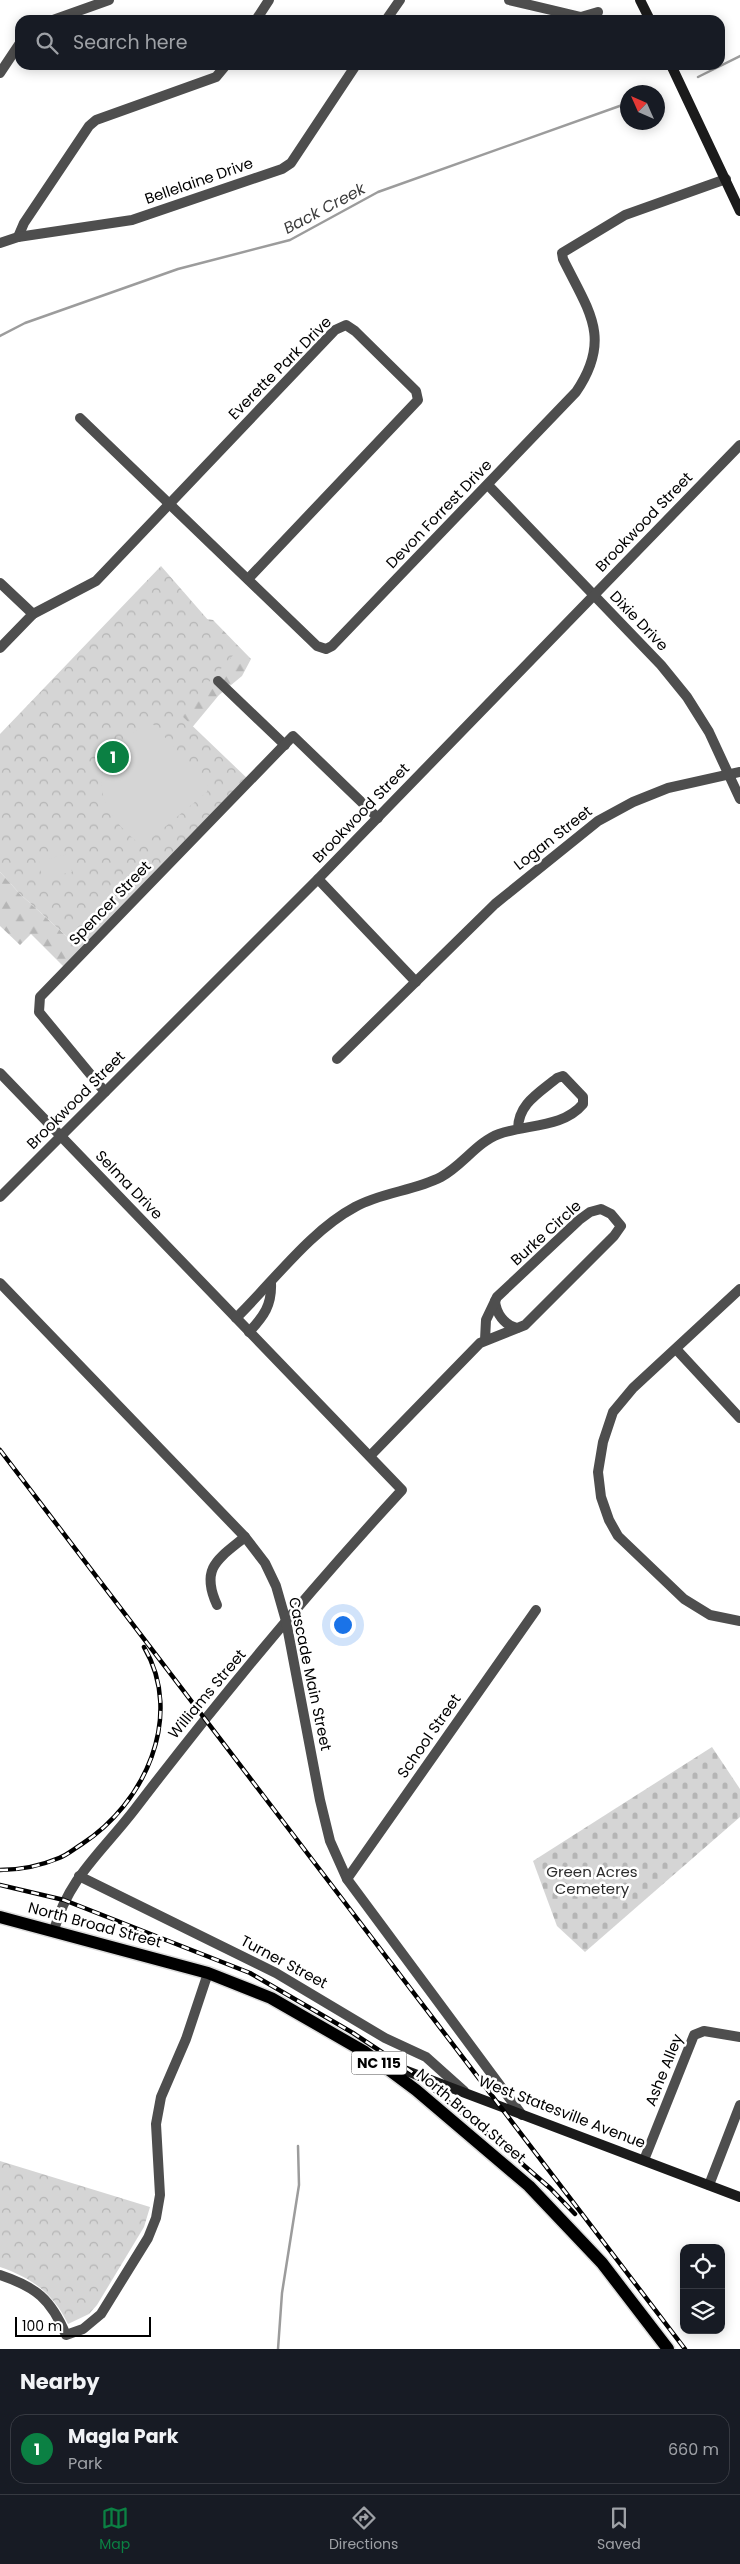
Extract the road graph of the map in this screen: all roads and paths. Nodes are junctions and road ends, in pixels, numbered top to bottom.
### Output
1 (109, 0) edge
2 (270, 0) edge
3 (400, 0) edge
4 (510, 0) edge
5 (640, 0) edge
6 (598, 12) dead end
7 (67, 15) edge
8 (260, 15) edge
9 (390, 15) edge
10 (573, 15) edge
11 (588, 15) edge
12 (648, 15) edge
13 (15, 50) edge
14 (222, 70) edge
15 (353, 70) edge
16 (673, 70) edge
17 (0, 73) edge
18 (726, 180) junction
19 (740, 211) edge
20 (18, 237) junction
21 (0, 243) edge
22 (80, 418) dead end
23 (740, 445) edge
24 (488, 485) junction
25 (169, 503) junction
26 (248, 578) junction
27 (0, 583) edge
28 (594, 595) junction
29 (33, 614) junction
30 (0, 648) edge
31 (218, 681) dead end
32 (285, 745) junction
33 (740, 772) edge
34 (728, 774) junction
35 (740, 799) edge
36 (378, 818) junction
37 (318, 879) junction
38 (416, 982) junction
39 (337, 1059) dead end
40 (0, 1073) edge
41 (105, 1092) junction
42 (518, 1129) junction
43 (61, 1136) junction
44 (0, 1196) edge
45 (0, 1283) edge
46 (271, 1284) junction
47 (740, 1289) edge
48 (495, 1301) junction
49 (236, 1318) junction
50 (517, 1328) junction
51 (250, 1332) junction
52 (485, 1340) junction
53 (676, 1349) junction
54 (740, 1418) edge
55 (370, 1456) junction
56 (402, 1490) joint
57 (245, 1537) junction
58 (217, 1606) dead end
59 (536, 1610) dead end
60 (286, 1621) junction
61 (740, 1621) edge
62 (79, 1876) junction
63 (347, 1879) junction
64 (0, 1917) edge
65 (54, 1930) junction
66 (208, 1973) junction
67 (740, 2037) edge
68 (372, 2058) junction
69 (464, 2091) junction
70 (740, 2105) edge
71 (522, 2116) junction
72 (644, 2160) junction
73 (709, 2185) junction
74 (740, 2197) edge
75 (0, 2274) edge
76 (668, 2349) edge

1 - 7 street
2 - 8 street
3 - 9 street
4 - 10 street
5 - 12 street
6 - 11 street
13 - 17 street
14 - 20 street
15 - 20 street, Bellelaine Drive
16 - 18 street
18 - 19 street
18 - 24 street, Devon Forrest Drive
20 - 21 street, Bellelaine Drive
22 - 25 street, Devon Forrest Drive
23 - 28 street, Brookwood Street
24 - 26 street, Devon Forrest Drive
24 - 28 street, Dixie Drive
25 - 26 street, Devon Forrest Drive
25 - 26 street, Everette Park Drive
25 - 29 street, Everette Park Drive
27 - 29 street
28 - 34 street, Dixie Drive
28 - 36 street, Brookwood Street
29 - 30 street, Everette Park Drive
31 - 32 street
32 - 36 street
32 - 41 street, Spencer Street
33 - 34 street, Logan Street
34 - 35 street, Dixie Drive
34 - 38 street, Logan Street
36 - 37 street, Brookwood Street
37 - 38 street
37 - 41 street, Brookwood Street
38 - 39 street, Logan Street
40 - 43 street, Selma Drive
41 - 43 street, Brookwood Street
42 - 42 street
42 - 46 street
43 - 44 street, Brookwood Street
43 - 49 street, Selma Drive
45 - 57 street, Cascade Main Street
46 - 49 street
46 - 51 street
47 - 53 street
48 - 50 street
48 - 50 street, Burke Circle
48 - 52 street, Burke Circle
49 - 51 street, Selma Drive
50 - 52 street, Burke Circle
51 - 55 street, Selma Drive
52 - 55 street, Burke Circle
53 - 54 street
53 - 61 street
55 - 56 street, Selma Drive
56 - 60 street, Williams Street
57 - 58 street
57 - 60 street, Cascade Main Street
59 - 63 street, School Street
60 - 62 street, Williams Street
60 - 63 street, Cascade Main Street
62 - 65 street, Williams Street
62 - 69 street, Turner Street
63 - 71 street, Cascade Main Street
64 - 65 main road, North Broad Street / NC 115
65 - 66 main road, North Broad Street / NC 115
66 - 68 main road, North Broad Street / NC 115
66 - 75 street
67 - 72 street, Ashe Alley
68 - 69 street, West Statesville Avenue
68 - 76 main road, North Broad Street / NC 115
69 - 71 street, West Statesville Avenue
70 - 73 street
71 - 72 street, West Statesville Avenue
72 - 73 street, West Statesville Avenue
73 - 74 street, West Statesville Avenue

